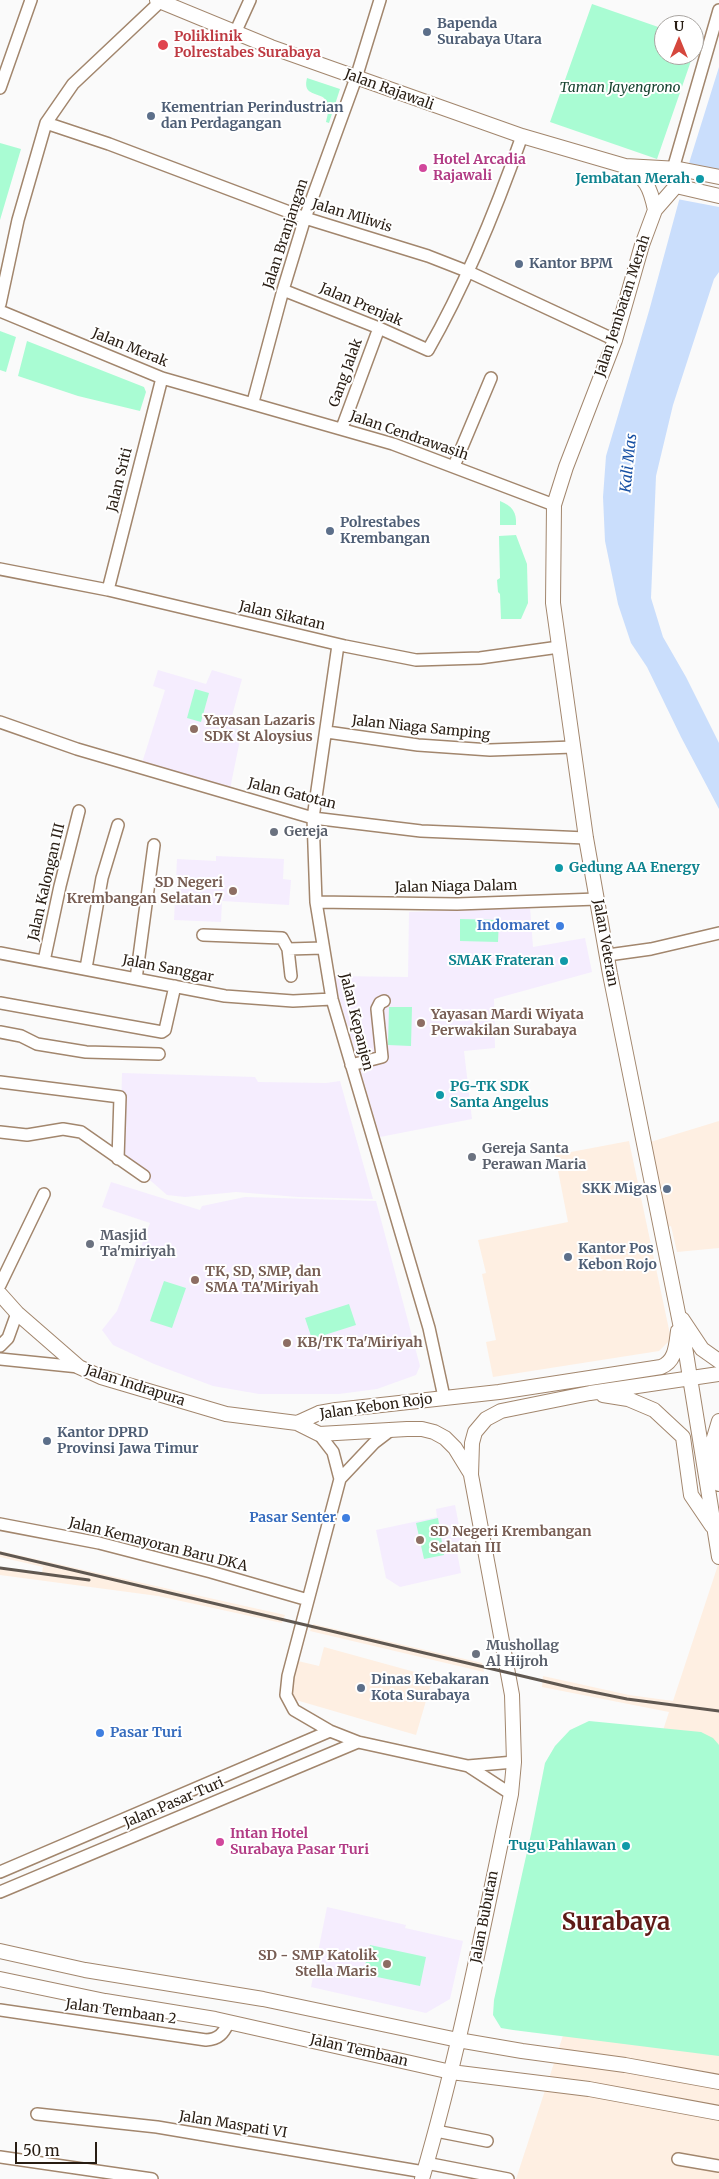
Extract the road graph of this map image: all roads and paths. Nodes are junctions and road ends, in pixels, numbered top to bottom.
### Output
1 (31, 0) edge
2 (250, 0) edge
3 (380, 0) edge
4 (159, 1) edge
5 (719, 10) edge
6 (235, 34) junction
7 (356, 78) junction
8 (0, 88) edge
9 (46, 123) junction
10 (522, 136) junction
11 (625, 166) junction
12 (678, 169) junction
13 (719, 177) edge
14 (677, 187) junction
15 (719, 196) edge
16 (655, 210) junction
17 (305, 218) junction
18 (469, 272) junction
19 (283, 290) junction
20 (0, 304) edge
21 (0, 311) edge
22 (379, 328) junction
23 (615, 340) junction
24 (162, 378) junction
25 (491, 378) dead end
26 (253, 402) junction
27 (342, 428) junction
28 (454, 466) junction
29 (554, 505) junction
30 (0, 570) edge
31 (108, 590) junction
32 (338, 645) junction
33 (559, 646) junction
34 (0, 722) edge
35 (327, 732) junction
36 (573, 747) junction
37 (79, 811) dead end
38 (313, 818) junction
39 (118, 825) dead end
40 (586, 838) junction
41 (154, 845) dead end
42 (597, 899) junction
43 (316, 902) junction
44 (719, 933) edge
45 (203, 935) dead end
46 (324, 948) junction
47 (288, 949) junction
48 (0, 954) edge
49 (608, 955) junction
50 (44, 960) junction
51 (86, 968) junction
52 (290, 976) dead end
53 (136, 979) junction
54 (175, 986) junction
55 (332, 999) junction
56 (384, 1001) dead end
57 (0, 1002) edge
58 (0, 1032) edge
59 (159, 1054) dead end
60 (351, 1066) junction
61 (0, 1082) edge
62 (0, 1132) edge
63 (118, 1159) junction
64 (144, 1176) dead end
65 (44, 1194) dead end
66 (0, 1285) edge
67 (0, 1294) edge
68 (17, 1313) junction
69 (678, 1318) junction
70 (0, 1346) edge
71 (0, 1359) edge
72 (719, 1361) edge
73 (79, 1367) junction
74 (719, 1374) edge
75 (690, 1378) junction
76 (590, 1393) junction
77 (444, 1397) junction
78 (719, 1421) edge
79 (297, 1423) junction
80 (391, 1430) junction
81 (319, 1434) junction
82 (471, 1475) junction
83 (340, 1479) junction
84 (719, 1484) edge
85 (719, 1501) edge
86 (0, 1524) edge
87 (715, 1530) junction
88 (719, 1557) edge
89 (308, 1600) junction
90 (330, 1731) junction
91 (358, 1742) junction
92 (514, 1762) junction
93 (468, 1766) junction
94 (511, 1794) junction
95 (133, 1815) junction
96 (167, 1822) junction
97 (0, 1872) edge
98 (0, 1892) edge
99 (0, 1951) edge
100 (0, 1979) edge
101 (0, 2010) edge
102 (229, 2022) junction
103 (458, 2040) junction
104 (450, 2072) junction
105 (719, 2082) edge
106 (719, 2113) edge
107 (37, 2114) dead end
108 (436, 2131) junction
109 (488, 2141) dead end
110 (0, 2157) edge
111 (678, 2159) dead end
112 (719, 2166) edge
113 (424, 2171) edge
114 (152, 2179) edge
115 (508, 2179) edge

1 - 8 street
2 - 6 street
3 - 7 street, Jalan Branjangan
4 - 6 main road, Jalan Rajawali
4 - 9 street
5 - 12 street
6 - 7 main road, Jalan Rajawali
7 - 10 main road, Jalan Rajawali
7 - 17 street, Jalan Branjangan
9 - 17 street, Jalan Mliwis
9 - 20 street
10 - 11 main road, Jalan Rajawali
10 - 18 street
11 - 12 main road, Jalan Rajawali
11 - 16 main road, Jalan Rajawali
12 - 13 main road, Jalan Rajawali
12 - 14 main road
14 - 15 main road
14 - 16 main road, Jalan Jembatan Merah
16 - 23 main road, Jalan Jembatan Merah
17 - 18 street, Jalan Mliwis
17 - 19 street, Jalan Branjangan
18 - 22 street, Jalan Prenjak
18 - 23 street, Jalan Mliwis
19 - 22 street, Jalan Prenjak
19 - 26 street, Jalan Branjangan
21 - 24 street, Jalan Merak
22 - 27 street, Gang Jalak
23 - 29 main road, Jalan Jembatan Merah
24 - 26 street, Jalan Merak
24 - 31 street, Jalan Sriti
25 - 28 street
26 - 27 street, Jalan Cendrawasih
27 - 28 street, Jalan Cendrawasih
28 - 29 street, Jalan Cendrawasih
29 - 33 main road, Jalan Veteran
30 - 31 street, Jalan Sikatan
31 - 32 street, Jalan Sikatan
32 - 33 street, Jalan Sikatan
32 - 35 street, Jalan Kepanjen
33 - 36 main road, Jalan Veteran
34 - 38 street, Jalan Gatotan
35 - 36 street, Jalan Niaga Samping
35 - 38 street, Jalan Kepanjen
36 - 40 main road, Jalan Veteran
37 - 50 street, Jalan Kalongan III
38 - 40 street, Jalan Gatotan
38 - 43 street, Jalan Kepanjen
39 - 51 street
40 - 42 main road, Jalan Veteran
41 - 53 street
42 - 43 street, Jalan Niaga Dalam
42 - 49 main road, Jalan Veteran
43 - 46 street, Jalan Kepanjen
44 - 49 street
45 - 47 street
46 - 47 street
46 - 55 street, Jalan Kepanjen
47 - 52 street
48 - 50 street, Jalan Sanggar
49 - 69 main road, Jalan Veteran
50 - 51 street, Jalan Sanggar
51 - 53 street, Jalan Sanggar
53 - 54 street, Jalan Sanggar
54 - 55 street, Jalan Sanggar
54 - 57 street
55 - 60 street, Jalan Kepanjen
56 - 60 street
58 - 59 street
60 - 77 street, Jalan Kepanjen
61 - 63 street
62 - 63 street
63 - 64 street
65 - 66 street
67 - 68 main road, Jalan Indrapura
68 - 70 street
68 - 73 main road, Jalan Indrapura
69 - 72 main road
69 - 75 main road, Jalan Veteran
69 - 77 main road, Jalan Kebon Rojo
71 - 73 street
73 - 79 main road, Jalan Indrapura
74 - 75 main road
75 - 76 main road
75 - 87 main road, Jalan Veteran
76 - 82 main road
76 - 87 main road
77 - 79 main road, Jalan Kebon Rojo
78 - 84 main road
79 - 81 main road, Jalan Kebon Rojo
80 - 81 main road, Jalan Kebon Rojo
80 - 82 main road, Jalan Kebon Rojo
80 - 83 street
81 - 83 street
82 - 92 main road, Jalan Bubutan
83 - 89 street
85 - 87 main road
86 - 89 street, Jalan Kemayoran Baru DKA
87 - 88 main road, Jalan Veteran
89 - 90 street
90 - 91 street
90 - 95 street, Jalan Pasar Turi
91 - 93 street
91 - 96 street, Jalan Pasar Turi
92 - 93 street
92 - 94 main road, Jalan Bubutan
93 - 94 street
94 - 103 main road, Jalan Bubutan
95 - 96 street
95 - 97 street, Jalan Pasar Turi
96 - 98 street, Jalan Pasar Turi
99 - 103 main road
100 - 102 main road, Jalan Tembaan
101 - 102 street, Jalan Tembaan 2
102 - 104 main road, Jalan Tembaan
103 - 104 main road, Jalan Bubutan
103 - 105 main road
104 - 106 main road, Jalan Tembaan
104 - 108 main road, Jalan Bubutan
107 - 113 street, Jalan Maspati VI
108 - 109 street
108 - 113 main road, Jalan Bubutan
110 - 114 street
111 - 112 street
113 - 115 street, Jalan Maspati VI

